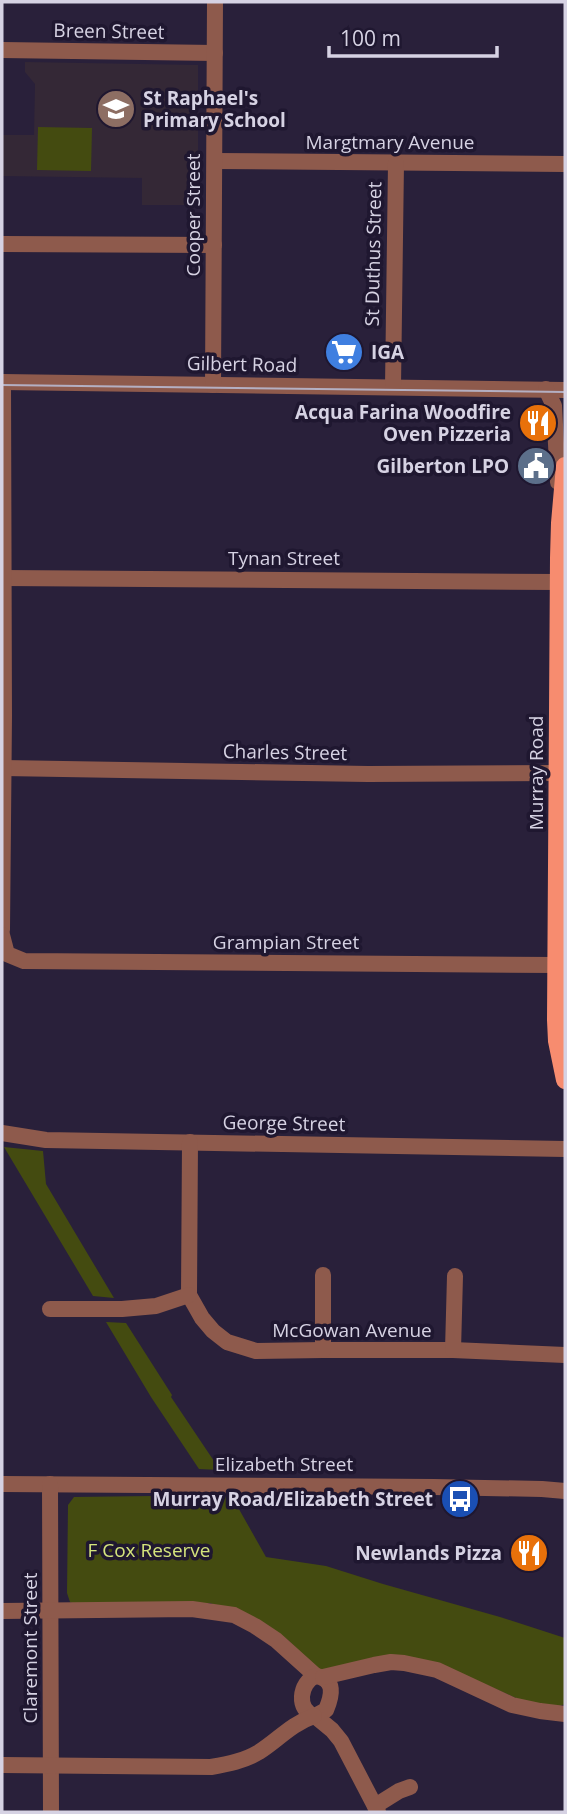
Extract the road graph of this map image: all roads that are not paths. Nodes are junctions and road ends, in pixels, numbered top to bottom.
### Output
1 (215, 2) edge
2 (2, 50) edge
3 (215, 53) junction
4 (215, 161) junction
5 (396, 163) junction
6 (565, 164) edge
7 (2, 244) edge
8 (214, 245) junction
9 (2, 382) edge
10 (213, 385) junction
11 (393, 387) junction
12 (546, 389) junction
13 (565, 390) edge
14 (565, 466) edge
15 (560, 523) junction
16 (3, 578) edge
17 (562, 582) edge
18 (561, 661) edge
19 (3, 768) edge
20 (561, 773) edge
21 (561, 925) edge
22 (2, 933) edge
23 (561, 965) edge
24 (565, 1080) edge
25 (2, 1133) edge
26 (190, 1142) junction
27 (565, 1149) edge
28 (323, 1275) dead end
29 (455, 1276) dead end
30 (189, 1295) junction
31 (50, 1308) dead end
32 (323, 1350) junction
33 (453, 1350) junction
34 (565, 1355) edge
35 (2, 1484) edge
36 (50, 1484) junction
37 (565, 1491) edge
38 (2, 1611) edge
39 (51, 1611) junction
40 (363, 1669) junction
41 (311, 1686) junction
42 (322, 1708) junction
43 (565, 1714) edge
44 (282, 1734) junction
45 (2, 1765) edge
46 (51, 1765) junction
47 (410, 1787) dead end
48 (377, 1809) edge
49 (51, 1812) edge

1 - 3 street, Cooper Street
2 - 3 street, Breen Street
3 - 4 street, Cooper Street
4 - 5 street, Margtmary Avenue
4 - 8 street, Cooper Street
5 - 6 street, Margtmary Avenue
5 - 11 street, St Duthus Street
7 - 8 street
8 - 10 street, Cooper Street
9 - 10 street, Gilbert Road
9 - 16 street
10 - 11 street, Gilbert Road
11 - 12 street, Gilbert Road
12 - 13 street, Gilbert Road
12 - 15 street
14 - 15 main road, Murray Road
15 - 17 main road, Murray Road
16 - 17 street, Tynan Street
16 - 19 street
17 - 18 main road, Murray Road
18 - 20 main road, Murray Road
19 - 20 street, Charles Street
19 - 22 street
20 - 21 main road, Murray Road
21 - 23 main road, Murray Road
22 - 23 street, Grampian Street
23 - 24 main road, Murray Road
25 - 26 street, George Street
26 - 27 street, George Street
26 - 30 street
28 - 32 street
29 - 33 street
30 - 31 street
30 - 32 street, McGowan Avenue
32 - 33 street, McGowan Avenue
33 - 34 street, McGowan Avenue
35 - 36 street, Elizabeth Street
36 - 37 street, Elizabeth Street
36 - 39 street, Claremont Street
38 - 39 street
39 - 41 street
39 - 46 street, Claremont Street
40 - 41 street
40 - 42 street
40 - 43 street
41 - 42 street
41 - 42 street
41 - 44 street
42 - 44 street
42 - 48 street
44 - 46 street
45 - 46 street
46 - 49 street, Claremont Street
47 - 48 street

